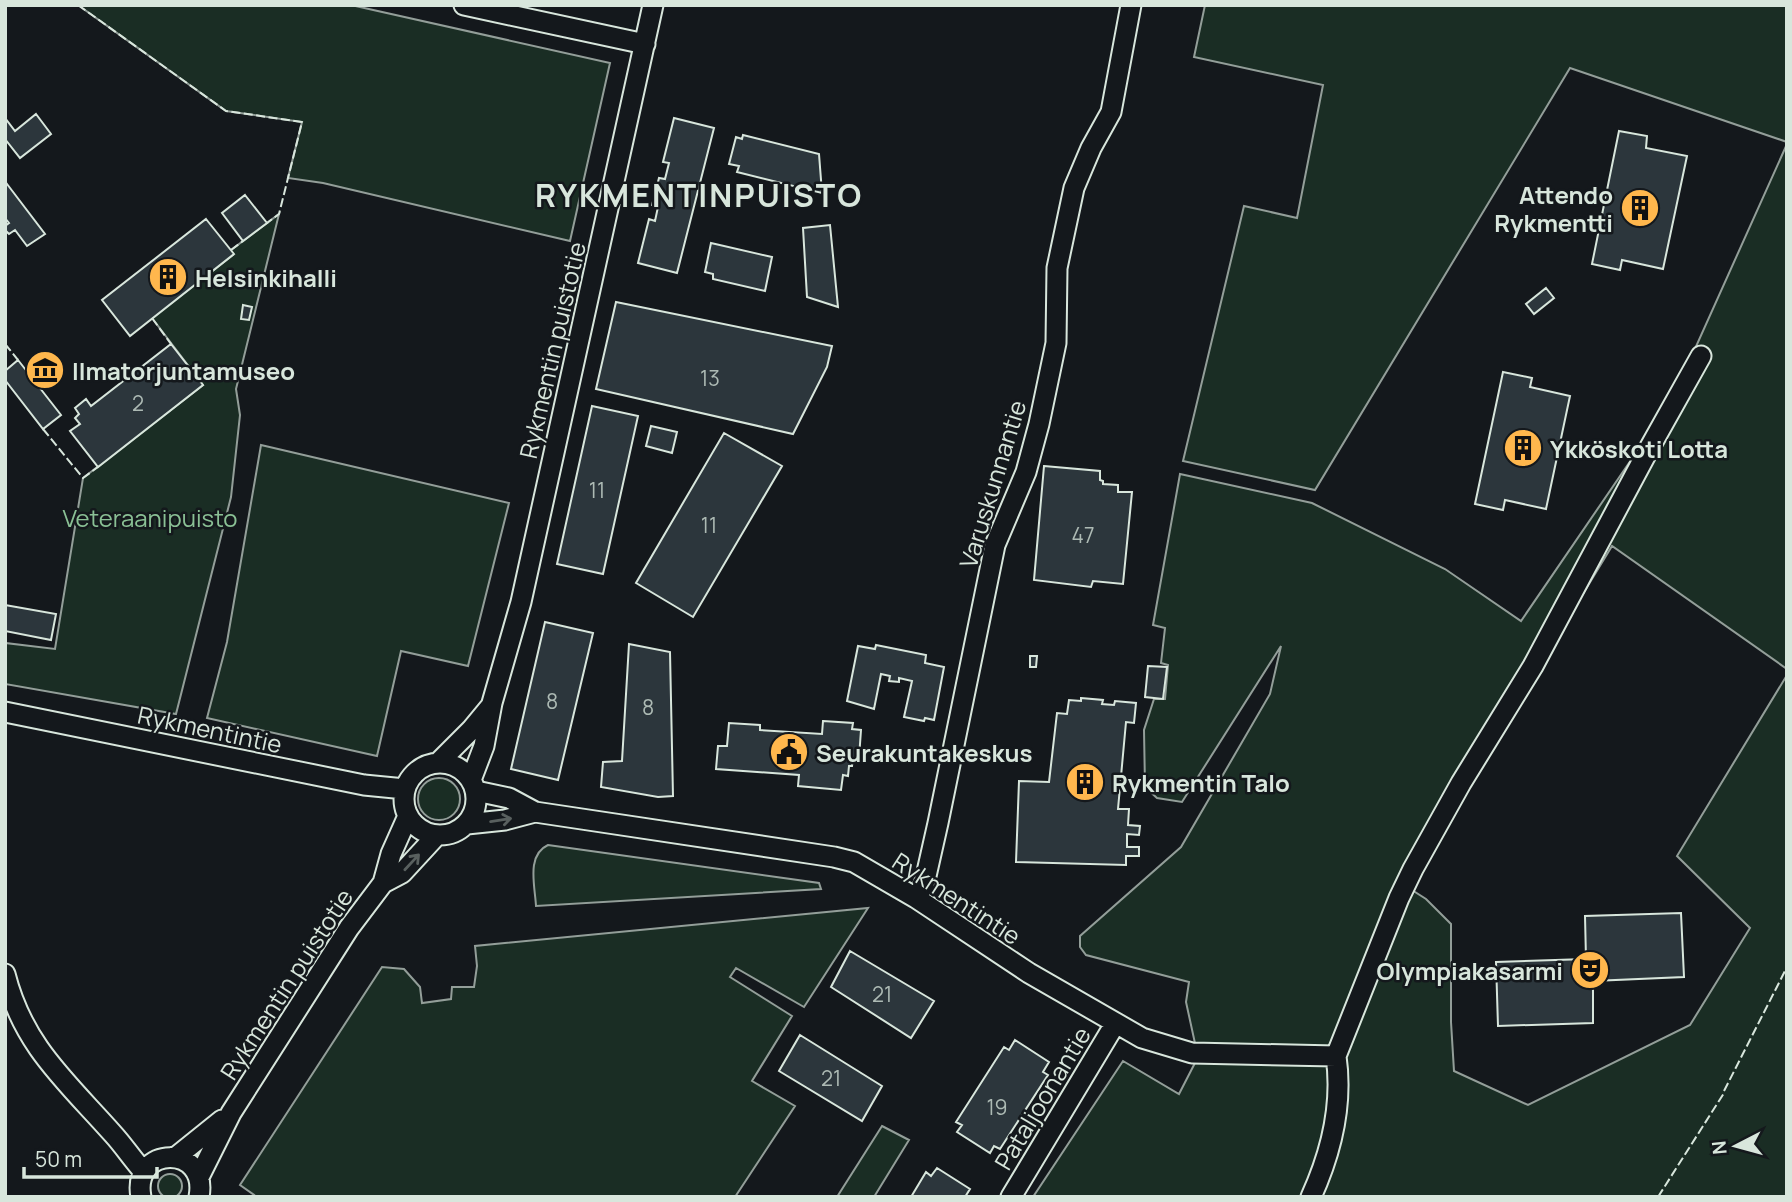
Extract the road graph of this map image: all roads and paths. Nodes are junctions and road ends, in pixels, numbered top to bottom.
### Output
1 (464, 5) edge
2 (653, 5) edge
3 (1131, 5) edge
4 (645, 44) junction
5 (1701, 356) dead end
6 (492, 703) junction
7 (5, 712) edge
8 (439, 762) junction
9 (473, 786) junction
10 (405, 789) junction
11 (535, 812) junction
12 (408, 816) junction
13 (467, 824) junction
14 (437, 835) junction
15 (383, 883) junction
16 (916, 898) junction
17 (5, 974) edge
18 (1115, 1024) junction
19 (1336, 1056) junction
20 (231, 1113) junction
21 (159, 1163) junction
22 (199, 1187) edge
23 (140, 1196) edge
24 (1011, 1197) edge
25 (1311, 1197) edge

1 - 4 street
2 - 4 street, Rykmentin puistotie
3 - 16 street, Varuskunnantie
4 - 6 street, Rykmentin puistotie
5 - 19 street
6 - 8 street, Rykmentin puistotie
6 - 9 street, Rykmentin puistotie
7 - 10 street, Rykmentintie
8 - 9 street
8 - 10 street
9 - 11 street, Rykmentintie
9 - 13 street
10 - 12 street
13 -> 11 street, Rykmentintie
11 - 16 street, Rykmentintie
12 - 14 street
12 - 15 street, Rykmentin puistotie
13 - 14 street
15 -> 14 street, Rykmentin puistotie
15 - 20 street, Rykmentin puistotie
16 - 18 street, Rykmentintie
17 - 21 street
18 - 19 street, Rykmentintie
18 - 24 street, Pataljoonantie
19 - 25 street
20 - 21 street, Rykmentin puistotie
20 - 22 street, Rykmentin puistotie
21 - 22 street
21 - 23 street

